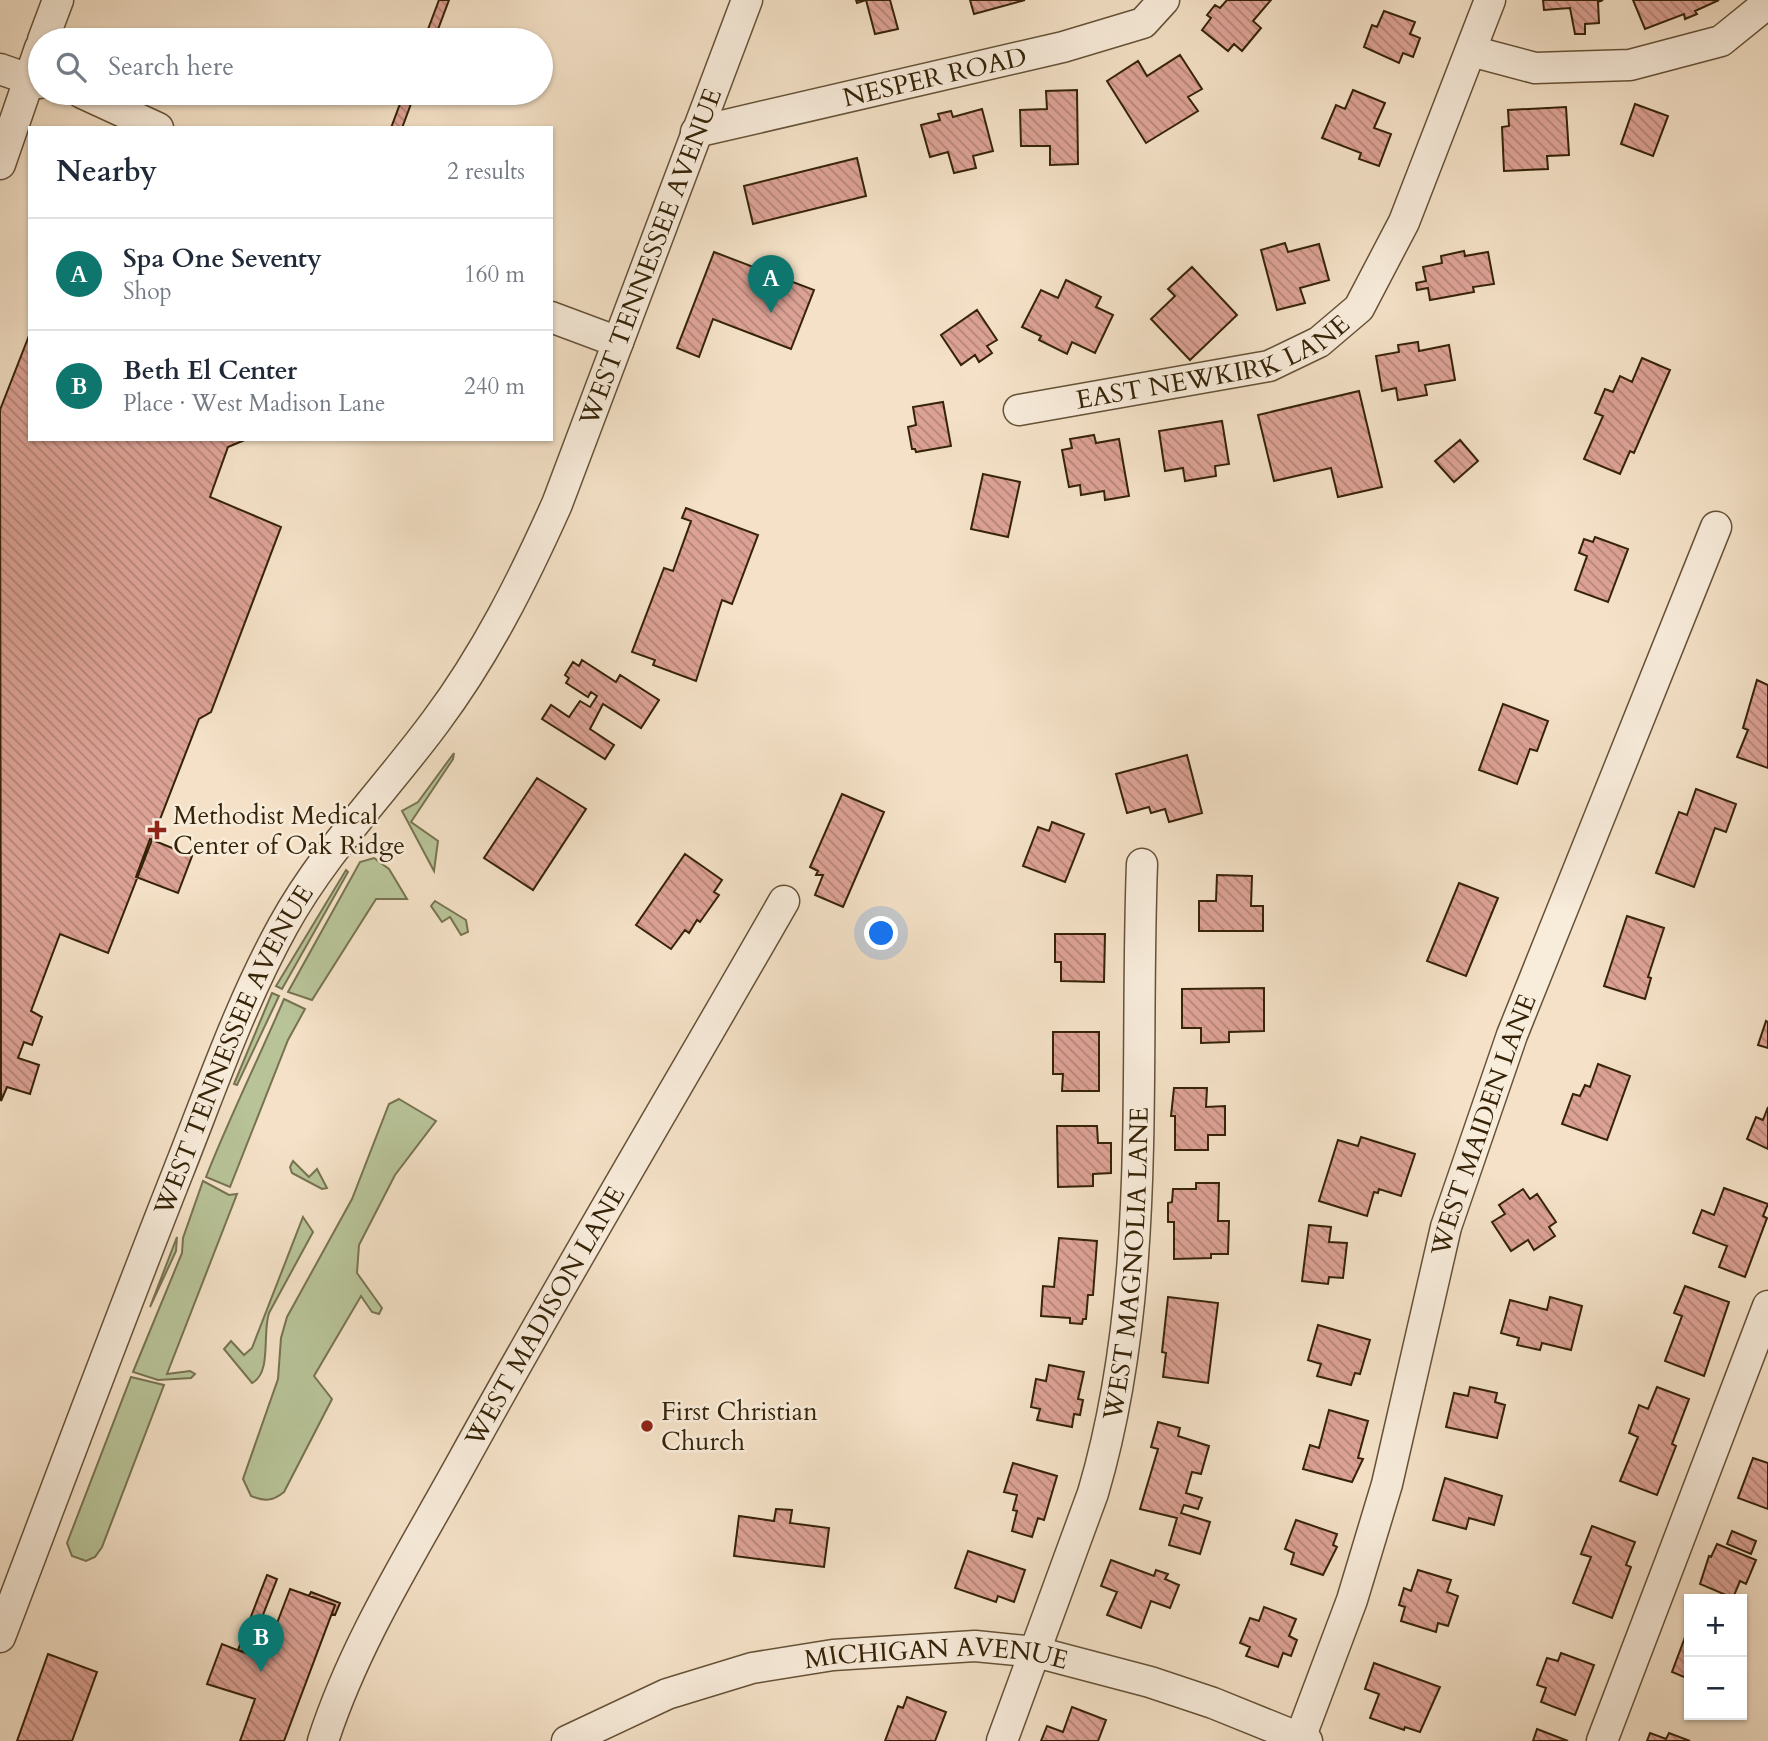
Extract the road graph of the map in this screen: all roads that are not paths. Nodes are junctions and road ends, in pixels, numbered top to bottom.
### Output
1 (58, 0) edge
2 (747, 0) edge
3 (1164, 0) edge
4 (1490, 0) edge
5 (1768, 3) edge
6 (48, 28) edge
7 (1471, 51) junction
8 (0, 69) edge
9 (28, 79) edge
10 (28, 96) edge
11 (108, 105) edge
12 (154, 126) edge
13 (696, 132) junction
14 (0, 164) edge
15 (553, 318) edge
16 (618, 342) junction
17 (1019, 410) dead end
18 (1716, 527) dead end
19 (1142, 864) dead end
20 (784, 901) dead end
21 (1768, 1306) edge
22 (0, 1637) edge
23 (1036, 1652) junction
24 (1302, 1740) edge
25 (323, 1741) edge
26 (566, 1741) edge
27 (1002, 1741) edge
28 (1602, 1741) edge

1 - 6 street
2 - 13 street, WEST TENNESSEE AVENUE
3 - 13 street, NESPER ROAD
4 - 7 street, EAST NEWKIRK LANE
5 - 7 street
7 - 17 street, EAST NEWKIRK LANE
8 - 9 street
10 - 14 street
11 - 12 street
13 - 16 street, WEST TENNESSEE AVENUE
15 - 16 street
16 - 22 street, WEST TENNESSEE AVENUE
18 - 24 street, WEST MAIDEN LANE
19 - 23 street, WEST MAGNOLIA LANE
20 - 25 street, WEST MADISON LANE
21 - 28 street
23 - 24 street, MICHIGAN AVENUE
23 - 26 street, MICHIGAN AVENUE
23 - 27 street, WEST MAGNOLIA LANE

